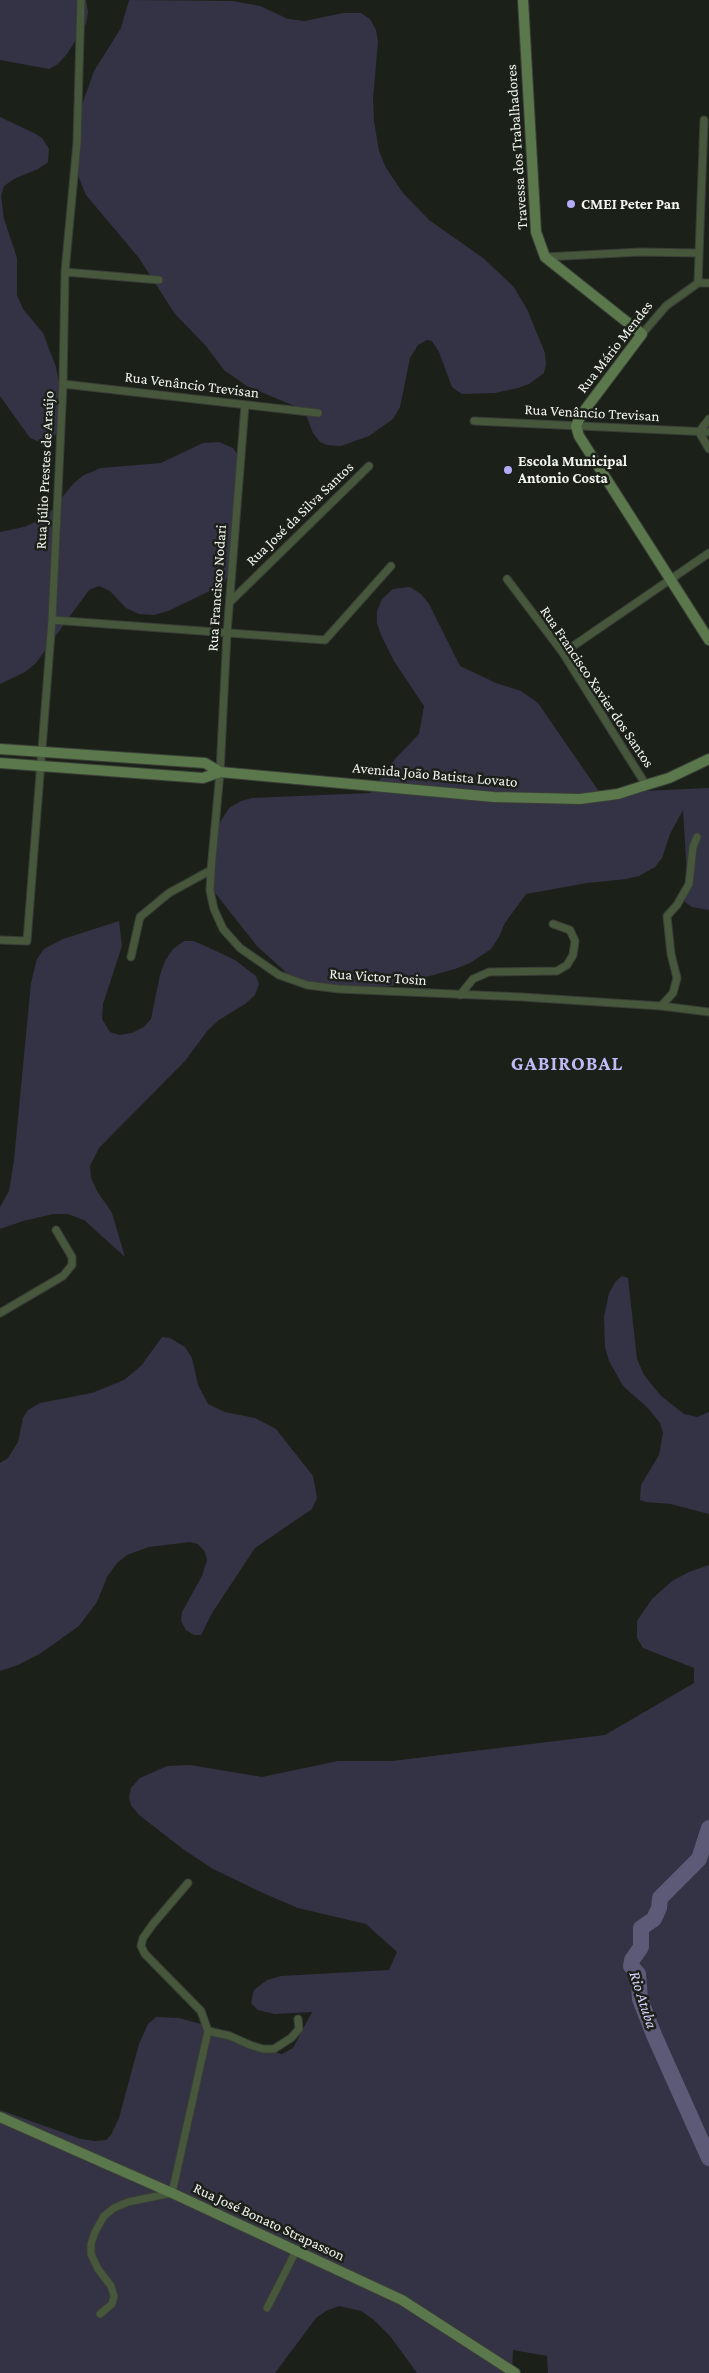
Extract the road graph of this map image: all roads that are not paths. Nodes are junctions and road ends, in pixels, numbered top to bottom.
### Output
1 (81, 0) edge
2 (523, 0) edge
3 (704, 120) dead end
4 (699, 253) junction
5 (545, 257) junction
6 (65, 272) junction
7 (159, 280) dead end
8 (698, 283) junction
9 (709, 283) edge
10 (642, 334) junction
11 (63, 384) junction
12 (244, 405) junction
13 (318, 413) dead end
14 (709, 419) edge
15 (474, 421) dead end
16 (576, 426) junction
17 (699, 432) junction
18 (709, 432) edge
19 (709, 449) edge
20 (369, 466) dead end
21 (709, 553) edge
22 (391, 566) dead end
23 (670, 578) junction
24 (507, 580) dead end
25 (230, 602) junction
26 (52, 620) junction
27 (227, 633) junction
28 (709, 640) edge
29 (563, 653) junction
30 (0, 749) edge
31 (42, 752) junction
32 (709, 759) edge
33 (0, 763) edge
34 (41, 766) junction
35 (220, 772) junction
36 (646, 786) junction
37 (697, 837) dead end
38 (211, 870) junction
39 (553, 924) dead end
40 (0, 940) edge
41 (131, 957) dead end
42 (460, 996) junction
43 (661, 1006) junction
44 (709, 1012) edge
45 (56, 1230) dead end
46 (0, 1313) edge
47 (188, 1883) dead end
48 (298, 2019) dead end
49 (208, 2031) junction
50 (0, 2117) edge
51 (172, 2193) junction
52 (296, 2251) junction
53 (267, 2308) dead end
54 (100, 2314) dead end
55 (515, 2373) edge

1 - 6 street, Rua Júlio Prestes de Araújo
2 - 5 street, Travessa dos Trabalhadores
3 - 4 street
4 - 5 street
4 - 8 street
5 - 10 street
6 - 7 street
6 - 11 street, Rua Júlio Prestes de Araújo
8 - 9 street
8 - 10 street, Rua Mário Mendes
10 - 16 street, Rua Mário Mendes
11 - 12 street, Rua Venâncio Trevisan
11 - 26 street, Rua Júlio Prestes de Araújo
12 - 13 street, Rua Venâncio Trevisan
12 - 25 street, Rua Francisco Nodari
14 - 17 street
15 - 16 street, Rua Venâncio Trevisan
16 - 17 street, Rua Venâncio Trevisan
16 - 23 street
17 - 18 street, Rua Venâncio Trevisan
17 - 19 street
20 - 25 street, Rua José da Silva Santos
21 - 23 street
22 - 27 street
23 - 28 street
23 - 29 street
24 - 29 street, Rua Francisco Xavier dos Santos
25 - 27 street, Rua Francisco Nodari
26 - 27 street
26 - 31 street, Rua Júlio Prestes de Araújo
27 - 35 street, Rua Francisco Nodari
29 - 36 street, Rua Francisco Xavier dos Santos
30 - 31 street, Avenida João Batista Lovato
31 - 34 street, Rua Júlio Prestes de Araújo
31 - 35 street, Avenida João Batista Lovato
32 - 36 street, Avenida João Batista Lovato
33 - 34 street, Avenida João Batista Lovato
34 - 35 street, Avenida João Batista Lovato
34 - 40 street, Rua Júlio Prestes de Araújo
35 - 36 street, Avenida João Batista Lovato
35 - 38 street, Rua Victor Tosin
37 - 43 street
38 - 41 street
38 - 42 street, Rua Victor Tosin
39 - 42 street
42 - 43 street, Rua Victor Tosin
43 - 44 street, Rua Victor Tosin
45 - 46 street
47 - 49 street
48 - 49 street
49 - 51 street
50 - 51 street, Rua José Bonato Strapasson
51 - 52 street, Rua José Bonato Strapasson
51 - 54 street
52 - 53 street
52 - 55 street, Rua José Bonato Strapasson

